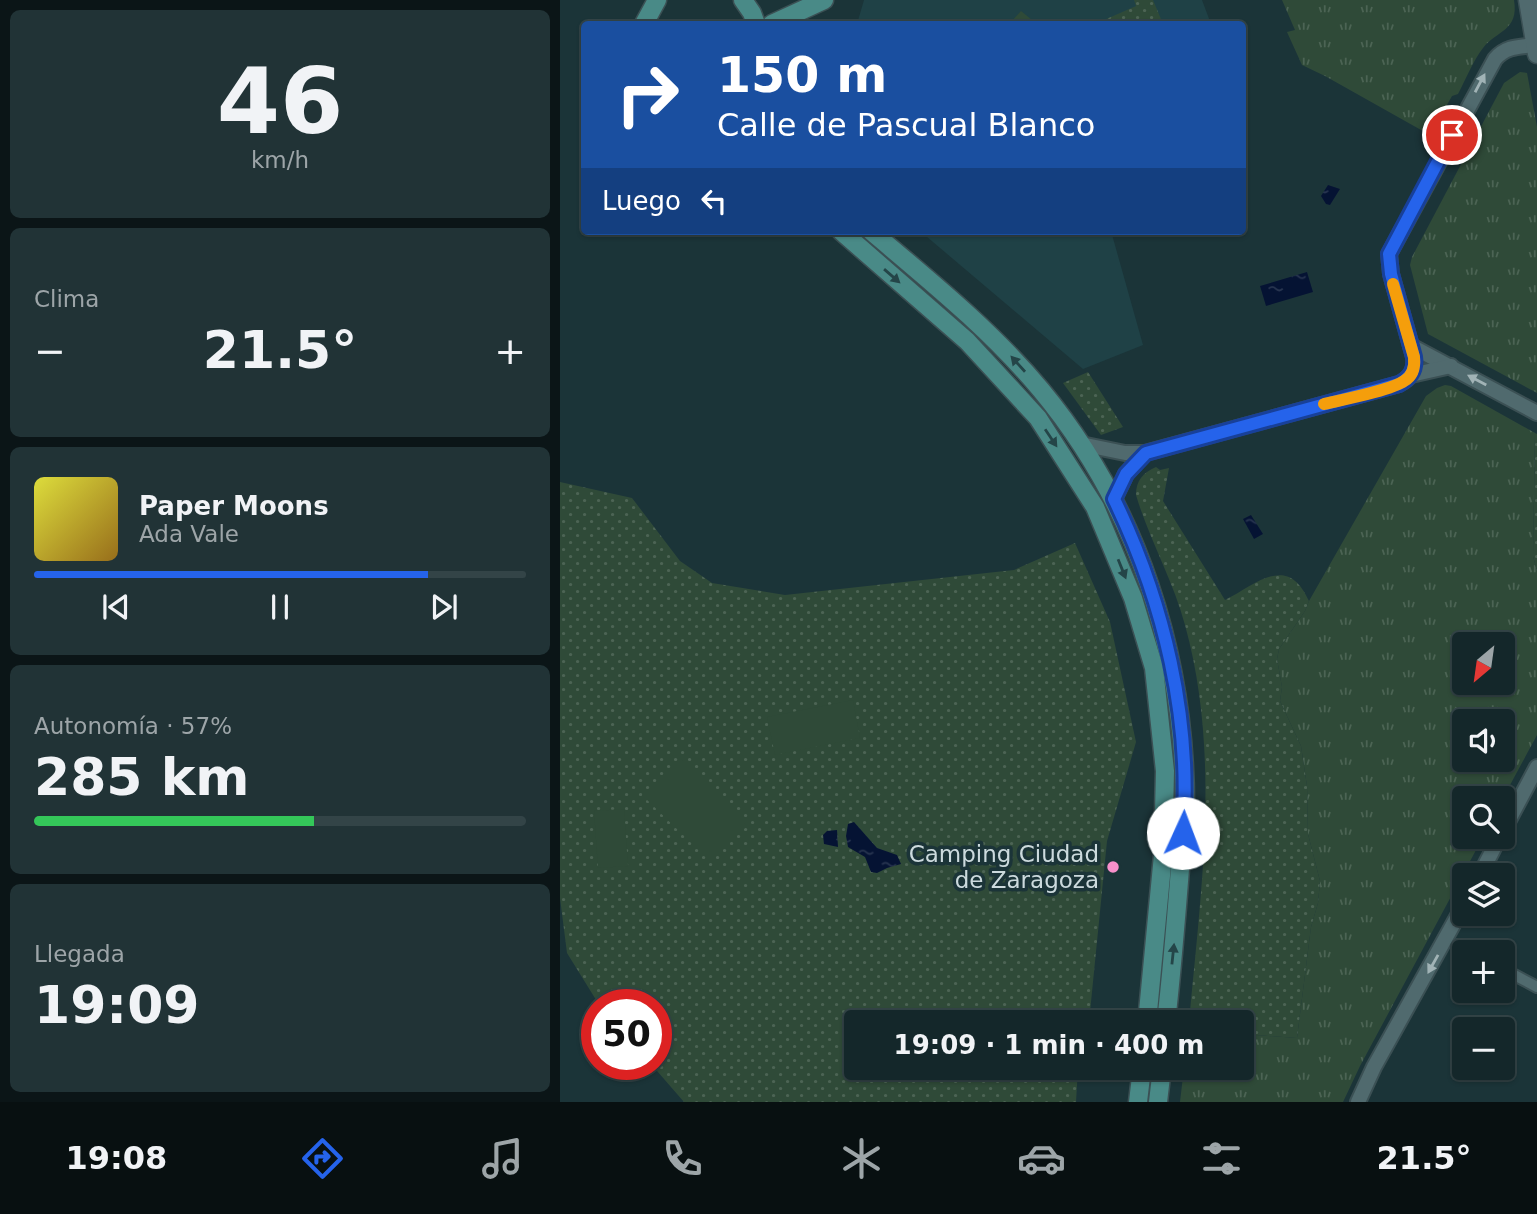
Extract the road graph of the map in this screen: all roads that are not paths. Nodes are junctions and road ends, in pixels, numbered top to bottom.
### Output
1 (657, 0) edge
2 (743, 0) edge
3 (824, 0) edge
4 (1528, 0) edge
5 (646, 21) edge
6 (755, 21) edge
7 (778, 21) edge
8 (1536, 49) edge
9 (846, 235) edge
10 (876, 235) edge
11 (1411, 346) junction
12 (1451, 366) junction
13 (1411, 375) junction
14 (1537, 412) edge
15 (1081, 444) junction
16 (1146, 453) junction
17 (1114, 499) junction
18 (1537, 767) edge
19 (1515, 808) edge
20 (1453, 926) edge
21 (1515, 975) edge
22 (1537, 987) edge
23 (1148, 1010) edge
24 (1168, 1010) edge
25 (1141, 1080) edge
26 (1160, 1080) edge
27 (1138, 1102) edge
28 (1158, 1102) edge
29 (1358, 1102) edge

1 - 5 main road
2 - 6 main road
3 - 7 main road
4 - 8 street
11 -> 8 street
9 -> 23 main road
15 -> 10 main road
11 - 12 street
11 - 13 street
12 - 13 street
14 -> 12 street
13 - 16 street
15 - 16 street
15 - 17 main road
16 - 17 street
24 -> 17 main road
18 - 19 street
20 -> 29 street
21 - 22 street
25 - 27 main road
26 - 28 main road

